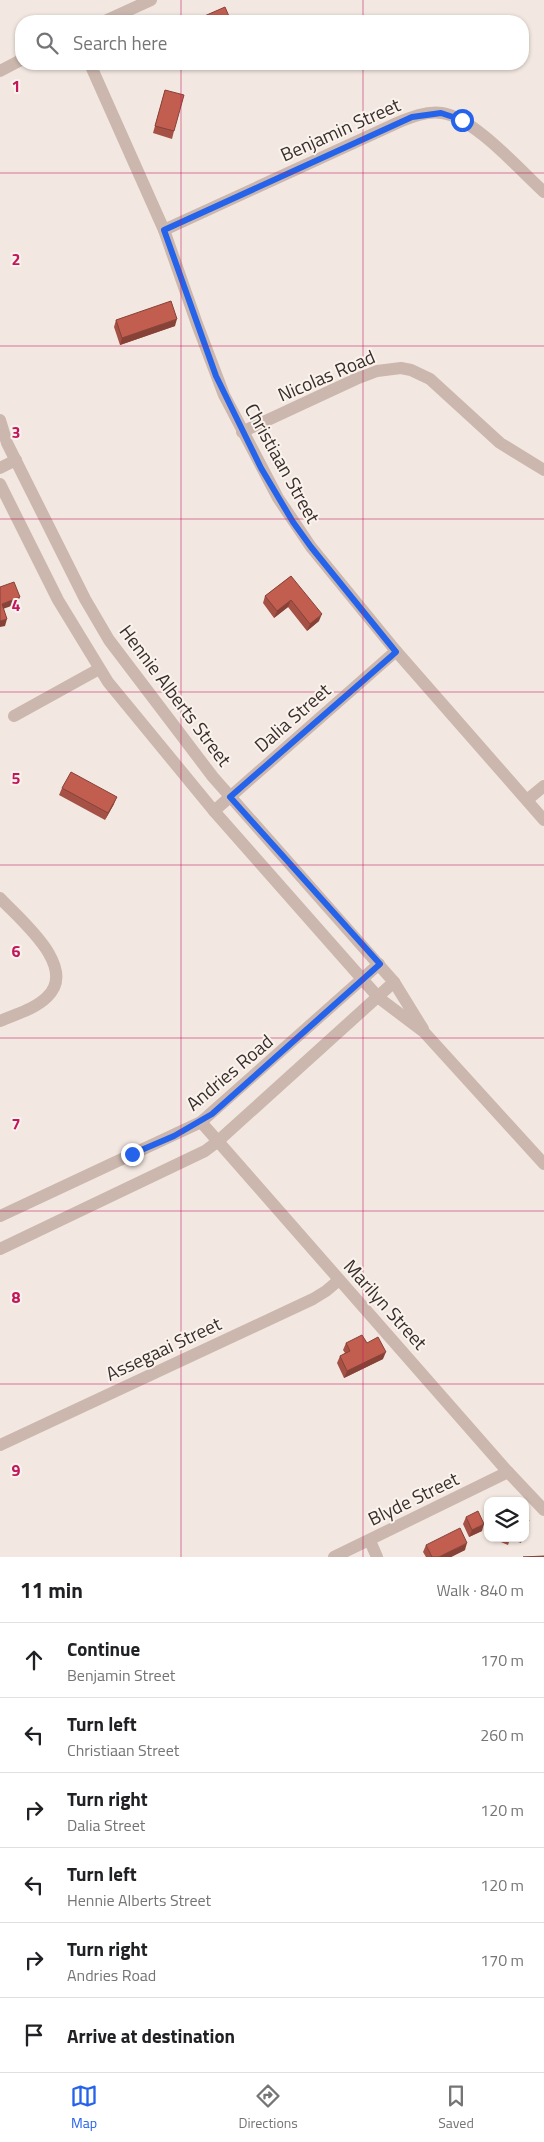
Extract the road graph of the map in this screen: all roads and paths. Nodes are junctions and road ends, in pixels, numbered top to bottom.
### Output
1 (151, 0) edge
2 (118, 15) edge
3 (15, 63) edge
4 (0, 70) edge
5 (93, 70) edge
6 (544, 192) edge
7 (164, 230) junction
8 (0, 420) edge
9 (242, 432) junction
10 (16, 460) junction
11 (0, 468) edge
12 (544, 470) edge
13 (0, 484) edge
14 (396, 652) junction
15 (99, 669) junction
16 (14, 716) dead end
17 (544, 786) edge
18 (230, 797) junction
19 (526, 800) junction
20 (214, 811) junction
21 (544, 820) edge
22 (0, 898) edge
23 (380, 964) junction
24 (363, 980) junction
25 (394, 982) junction
26 (379, 998) junction
27 (0, 1021) edge
28 (424, 1032) junction
29 (201, 1122) junction
30 (217, 1142) junction
31 (544, 1164) edge
32 (0, 1216) edge
33 (0, 1249) edge
34 (339, 1280) junction
35 (0, 1445) edge
36 (508, 1472) junction
37 (544, 1510) edge
38 (370, 1540) junction
39 (334, 1557) edge
40 (377, 1557) edge

1 - 2 street
3 - 4 street
5 - 7 street, Christiaan Street
6 - 7 street, Benjamin Street
7 - 9 street, Christiaan Street
8 - 10 street, Hennie Alberts Street
9 - 12 street, Nicolas Road
9 - 14 street, Christiaan Street
10 - 11 street
10 - 18 street, Hennie Alberts Street
13 - 15 street, Hennie Alberts Street
14 - 18 street, Dalia Street
14 - 19 street, Christiaan Street
15 - 16 street
15 - 20 street, Hennie Alberts Street
17 - 19 street
18 - 20 street, Dalia Street
18 - 23 street, Hennie Alberts Street
19 - 21 street, Christiaan Street
20 - 24 street, Hennie Alberts Street
22 - 27 street
23 - 24 street, Andries Road
23 - 25 street, Hennie Alberts Street
24 - 26 street, Hennie Alberts Street
24 - 29 street, Andries Road
25 - 26 street
25 - 28 street, Hennie Alberts Street
26 - 28 street, Hennie Alberts Street
26 - 30 street
28 - 31 street, Hennie Alberts Street
29 - 30 street, Marilyn Street
29 - 32 street, Andries Road
30 - 33 street
30 - 34 street, Marilyn Street
34 - 35 street, Assegaai Street
34 - 36 street, Marilyn Street
36 - 37 street, Marilyn Street
36 - 38 street, Blyde Street
38 - 39 street, Blyde Street
38 - 40 street

